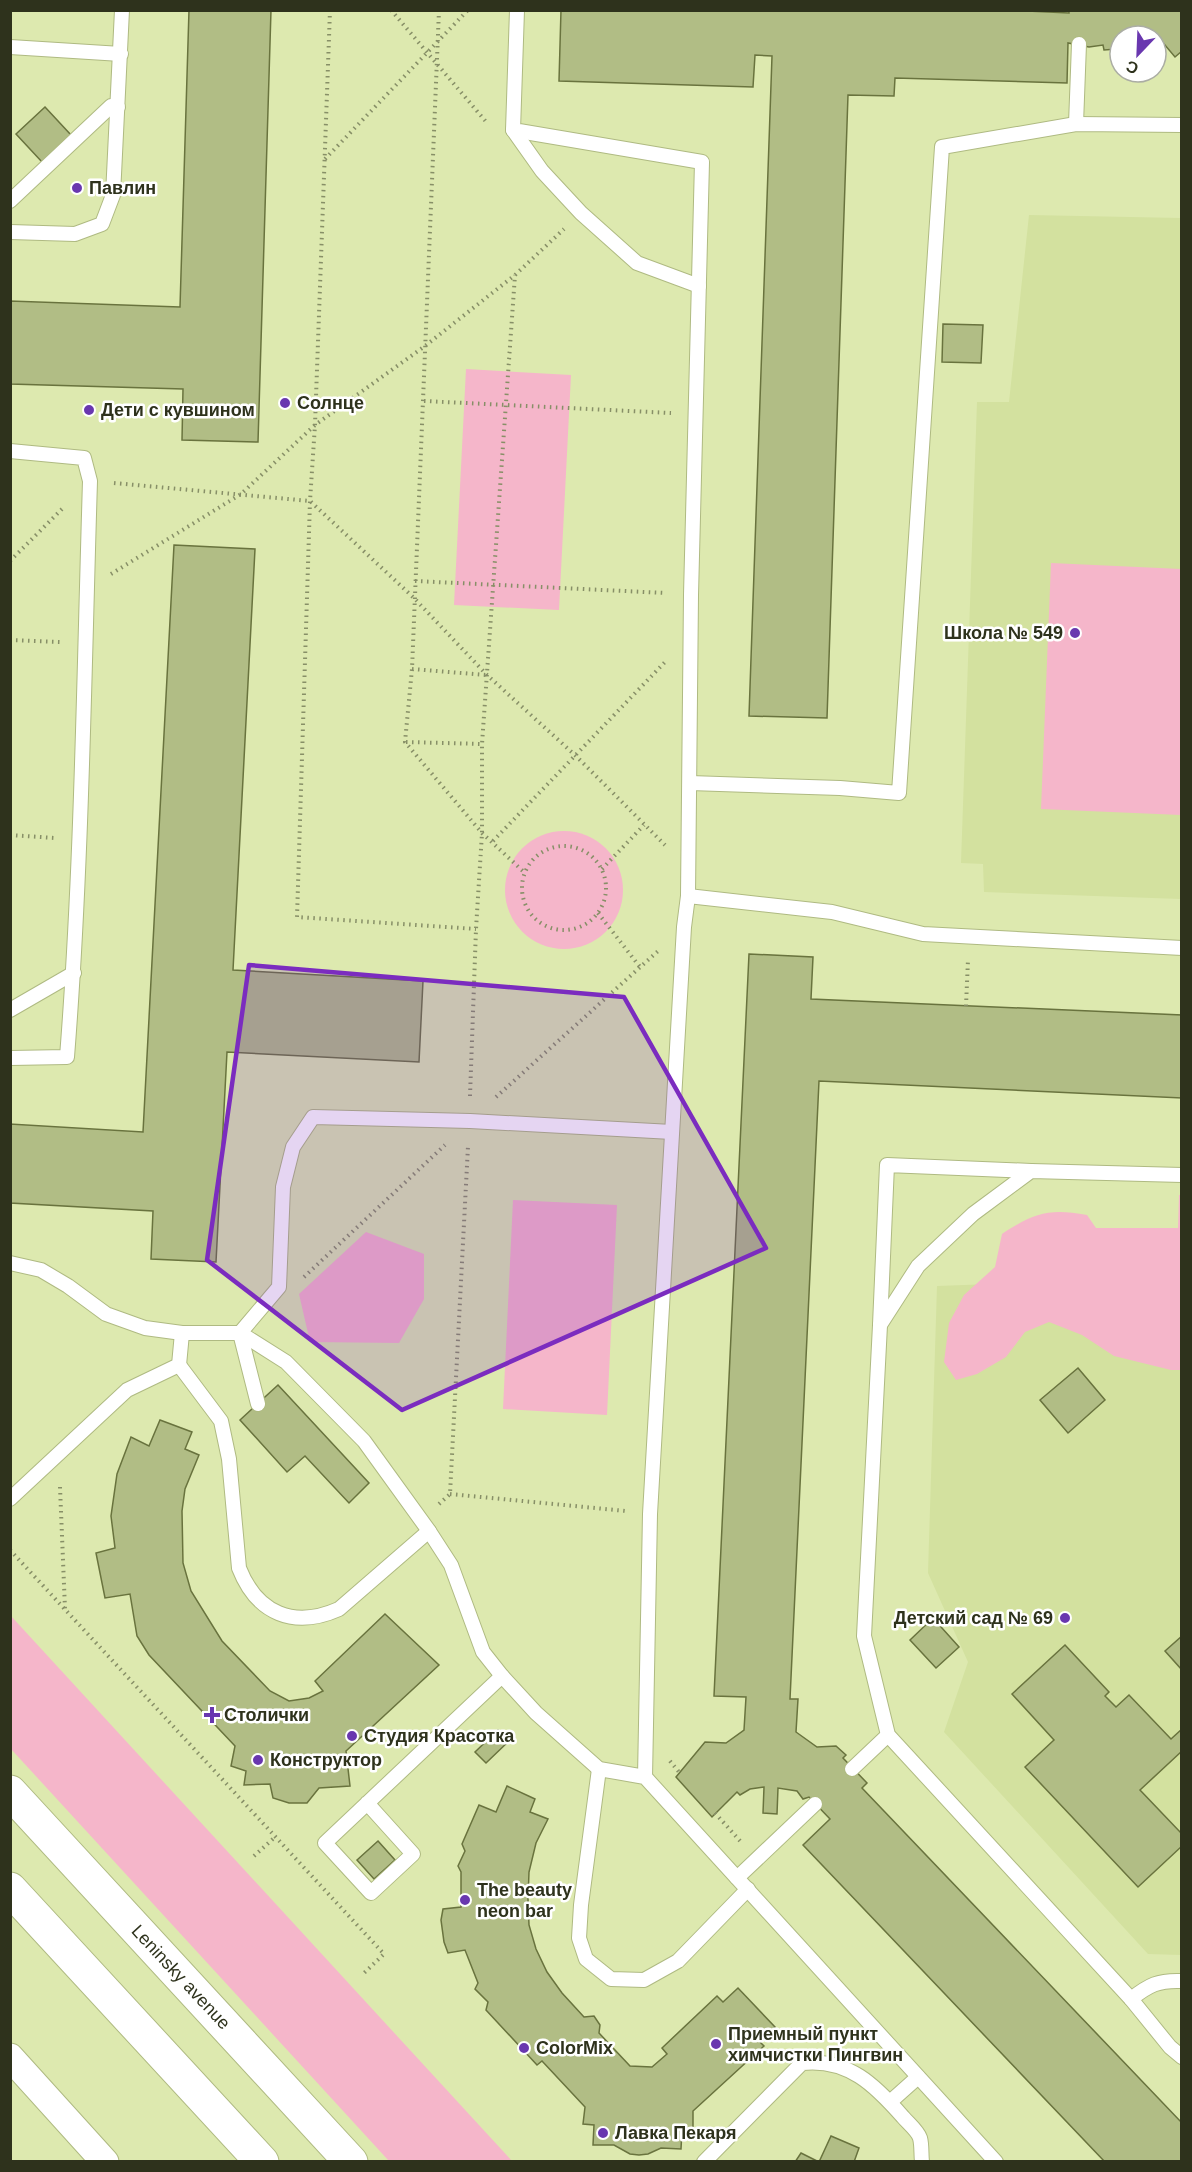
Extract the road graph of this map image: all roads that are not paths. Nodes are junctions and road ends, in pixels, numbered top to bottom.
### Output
1 (122, 10) edge
2 (517, 10) edge
3 (1079, 44) dead end
4 (10, 47) edge
5 (121, 54) junction
6 (118, 107) junction
7 (1076, 124) junction
8 (1182, 125) edge
9 (513, 130) junction
10 (10, 201) edge
11 (10, 232) edge
12 (699, 286) junction
13 (10, 451) edge
14 (690, 783) junction
15 (688, 896) junction
16 (1182, 948) edge
17 (74, 973) junction
18 (10, 1010) edge
19 (10, 1058) edge
20 (672, 1132) junction
21 (1031, 1171) junction
22 (1182, 1175) edge
23 (10, 1263) edge
24 (880, 1325) junction
25 (240, 1332) junction
26 (182, 1333) junction
27 (179, 1365) junction
28 (258, 1404) dead end
29 (10, 1499) edge
30 (429, 1531) junction
31 (502, 1676) junction
32 (888, 1735) junction
33 (852, 1768) dead end
34 (599, 1769) junction
35 (645, 1777) junction
36 (10, 1792) edge
37 (367, 1803) junction
38 (815, 1804) dead end
39 (737, 1878) junction
40 (10, 1889) edge
41 (748, 1889) junction
42 (1182, 1981) edge
43 (1131, 2000) junction
44 (10, 2057) edge
45 (1182, 2057) edge
46 (918, 2076) junction
47 (890, 2102) junction
48 (105, 2162) edge
49 (262, 2162) edge
50 (351, 2162) edge
51 (704, 2162) edge
52 (922, 2162) edge
53 (996, 2162) edge

1 - 5 lane
2 - 9 lane
3 - 7 lane
4 - 5 lane
5 - 6 lane
6 - 10 lane
6 - 11 lane
7 - 8 lane
7 - 14 lane
9 - 12 lane
9 - 12 lane
12 - 14 lane
13 - 17 lane
14 - 15 lane
15 - 16 lane
15 - 20 lane
17 - 18 lane
17 - 19 lane
20 - 25 lane
20 - 35 lane
21 - 22 lane
21 - 24 lane
21 - 24 lane
23 - 26 lane
24 - 32 lane
25 - 26 lane
25 - 28 lane
25 - 30 lane
26 - 27 lane
27 - 29 lane
27 - 30 lane
30 - 31 lane
31 - 34 lane
31 - 37 lane
32 - 33 lane
32 - 43 lane
34 - 35 lane
34 - 41 lane
35 - 39 lane
36 - 50 main road, Leninsky avenue
37 - 37 lane
38 - 39 lane
39 - 41 lane
40 - 49 main road
41 - 46 lane
42 - 43 lane
43 - 45 lane
44 - 48 street
46 - 47 lane
46 - 53 lane
47 - 51 lane
47 - 52 lane

